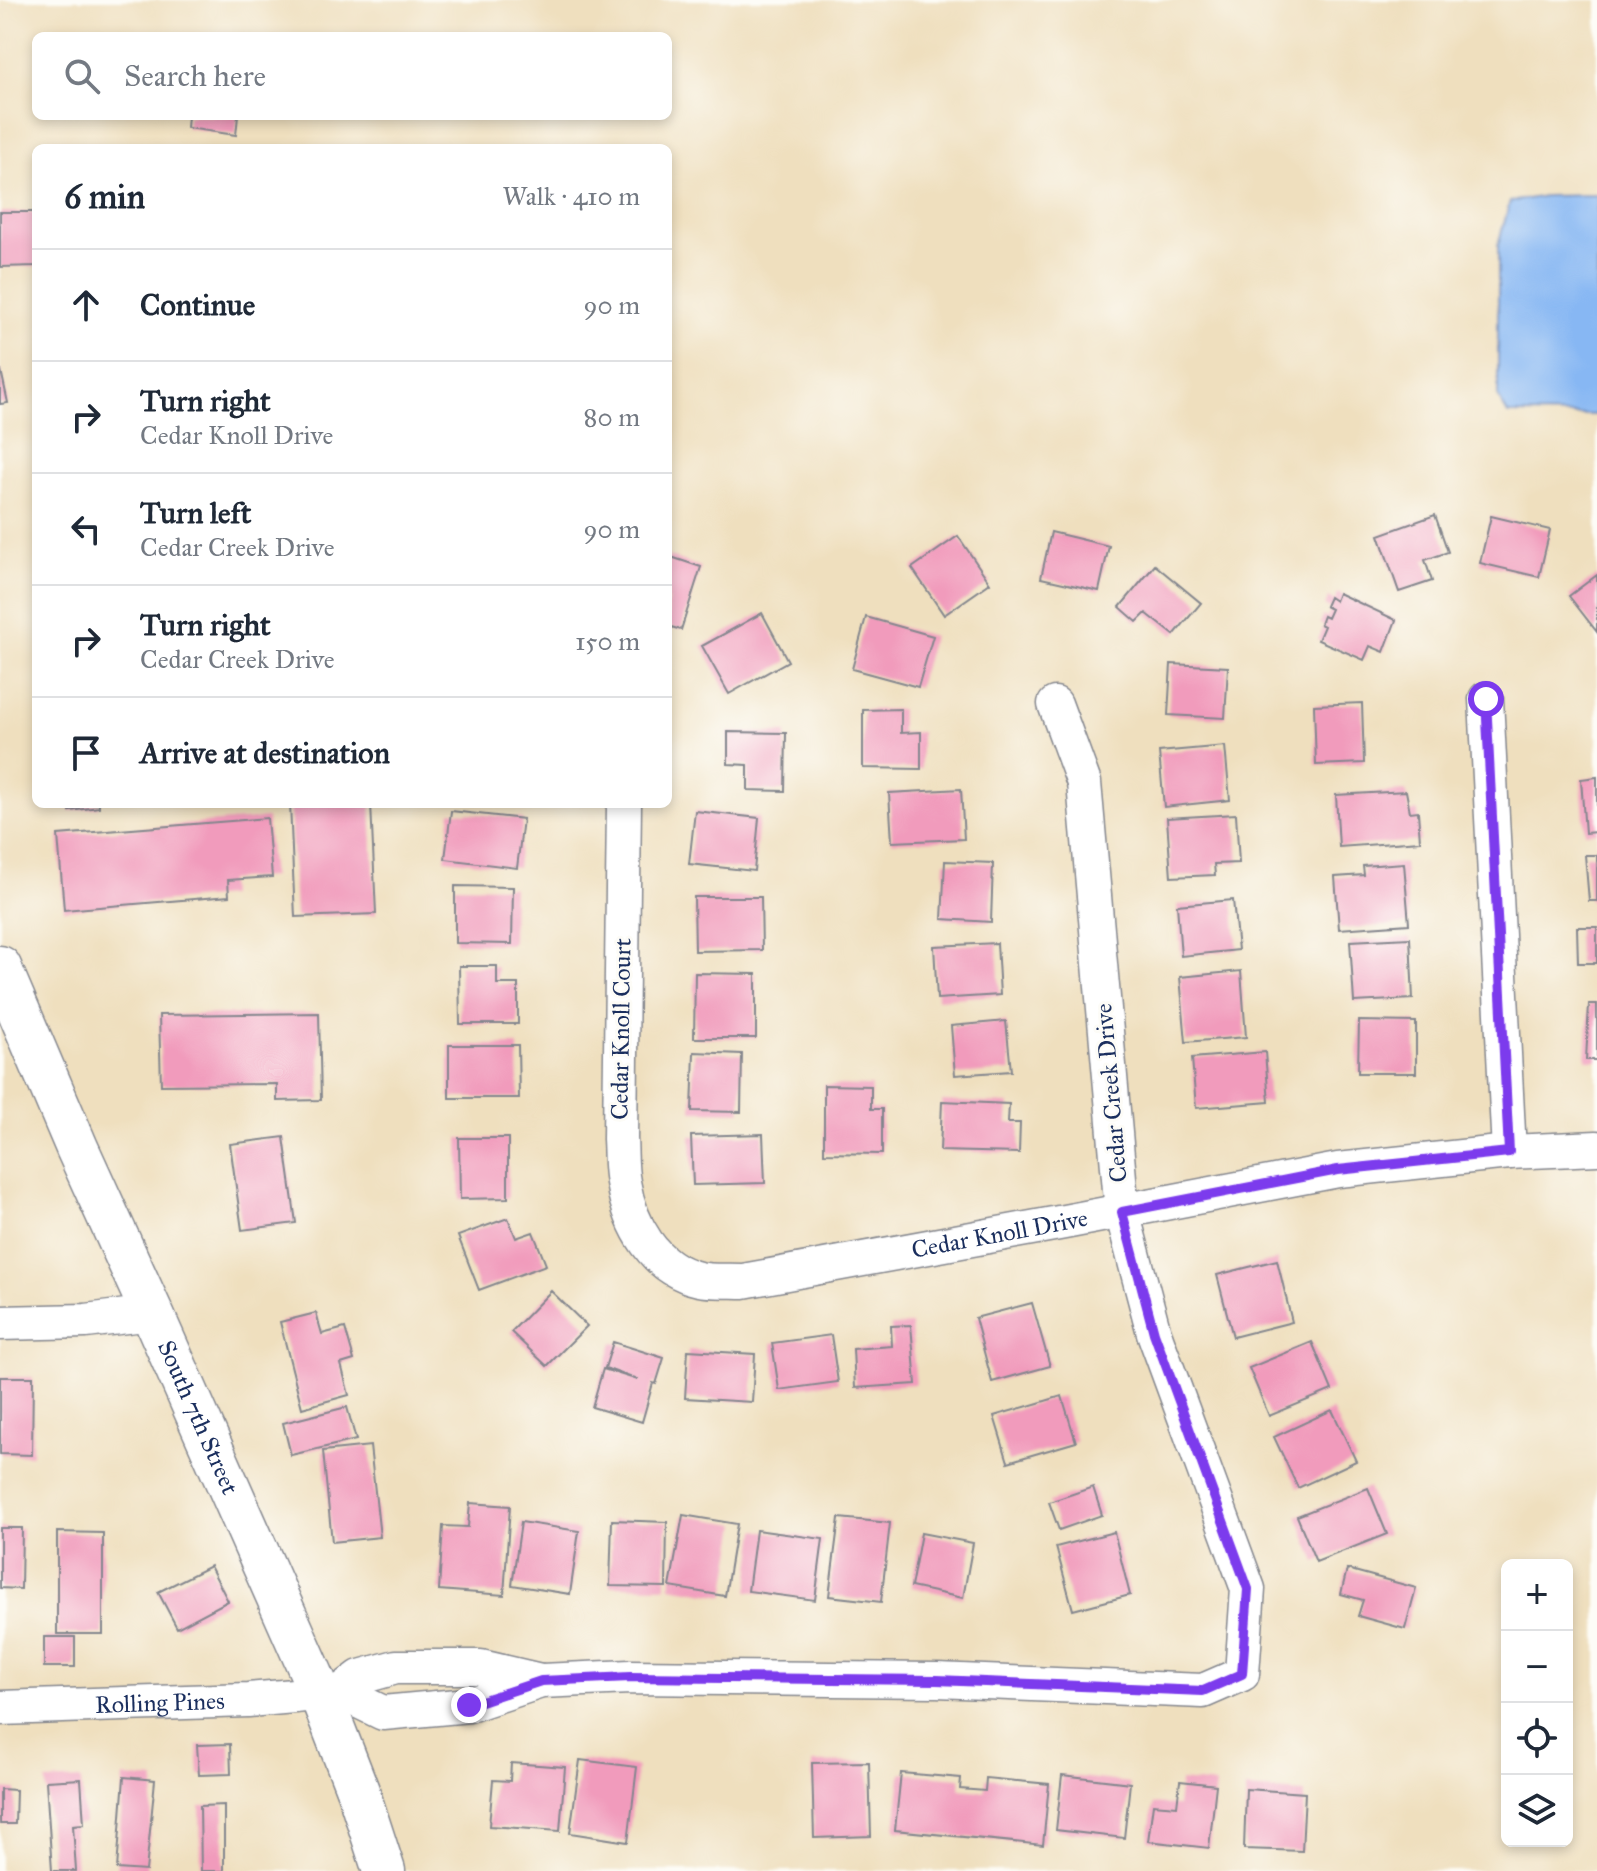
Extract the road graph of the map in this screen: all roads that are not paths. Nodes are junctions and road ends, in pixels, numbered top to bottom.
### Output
1 (1486, 699) dead end
2 (1055, 704) dead end
3 (624, 808) edge
4 (0, 967) edge
5 (1597, 1148) edge
6 (1509, 1152) junction
7 (1122, 1212) junction
8 (649, 1248) joint
9 (152, 1313) junction
10 (0, 1323) edge
11 (330, 1693) junction
12 (0, 1708) edge
13 (384, 1871) edge

1 - 6 street
2 - 7 street, Cedar Creek Drive
3 - 8 street, Cedar Knoll Court
4 - 9 street, South 7th Street
5 - 6 street, Cedar Knoll Drive
6 - 7 street, Cedar Knoll Drive
7 - 8 street, Cedar Knoll Drive
7 - 11 street, Cedar Creek Drive
9 - 10 street
9 - 11 street, South 7th Street
11 - 12 street, Rolling Pines
11 - 13 street, South 7th Street

